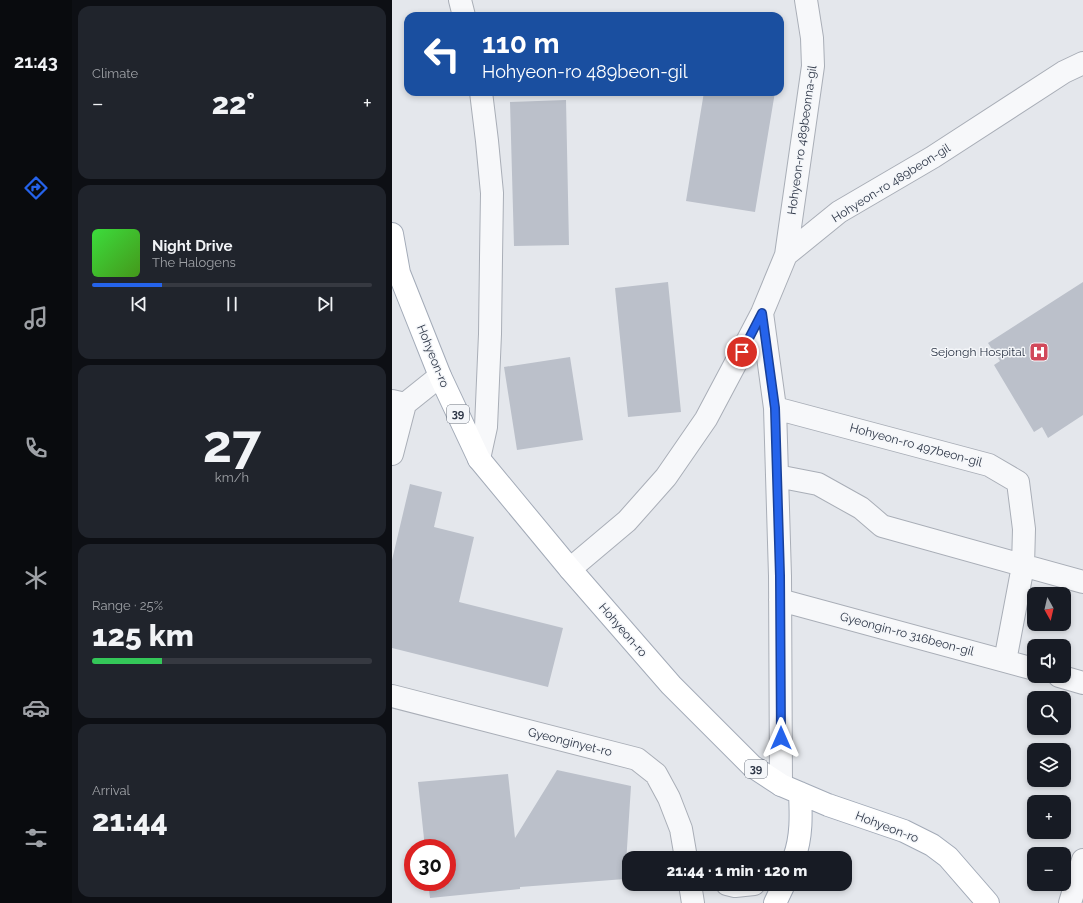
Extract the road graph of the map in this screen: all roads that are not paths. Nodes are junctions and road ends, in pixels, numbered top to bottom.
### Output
1 (460, 0) edge
2 (806, 0) edge
3 (463, 12) edge
4 (1083, 63) edge
5 (481, 96) edge
6 (392, 234) edge
7 (786, 255) junction
8 (762, 313) junction
9 (440, 376) junction
10 (398, 403) edge
11 (775, 408) junction
12 (394, 442) edge
13 (479, 459) junction
14 (777, 476) junction
15 (1023, 566) junction
16 (570, 569) junction
17 (1083, 582) edge
18 (780, 600) junction
19 (1005, 661) junction
20 (1027, 667) edge
21 (1071, 680) edge
22 (1083, 683) edge
23 (392, 696) edge
24 (791, 789) junction
25 (685, 851) edge
26 (796, 851) edge
27 (1083, 860) edge
28 (691, 891) edge
29 (781, 891) edge
30 (693, 903) edge
31 (775, 903) edge
32 (988, 903) edge
33 (1070, 903) edge

1 - 3 street
2 - 7 street, Hohyeon-ro 489beonna-gil
4 - 7 street, Hohyeon-ro 489beon-gil
5 - 13 street
6 - 9 main road, Hohyeon-ro / 39
7 - 8 street, Hohyeon-ro 489beon-gil
8 - 11 street
8 - 16 street, Hohyeon-ro 489beon-gil
9 - 10 street
9 - 13 main road, Hohyeon-ro / 39
10 - 12 street
11 - 14 street
11 - 15 street, Hohyeon-ro 497beon-gil
13 - 16 main road, Hohyeon-ro / 39
14 - 15 street
14 - 18 street
15 - 17 street
15 - 19 street
16 - 24 main road, Hohyeon-ro / 39
18 - 19 street, Gyeongin-ro 316beon-gil
18 - 24 street
19 - 20 street, Gyeongin-ro 316beon-gil
21 - 22 street
23 - 25 street, Gyeonginyet-ro
24 - 26 main road
24 - 32 main road, Hohyeon-ro / 39
27 - 33 street
28 - 30 street
29 - 31 main road

